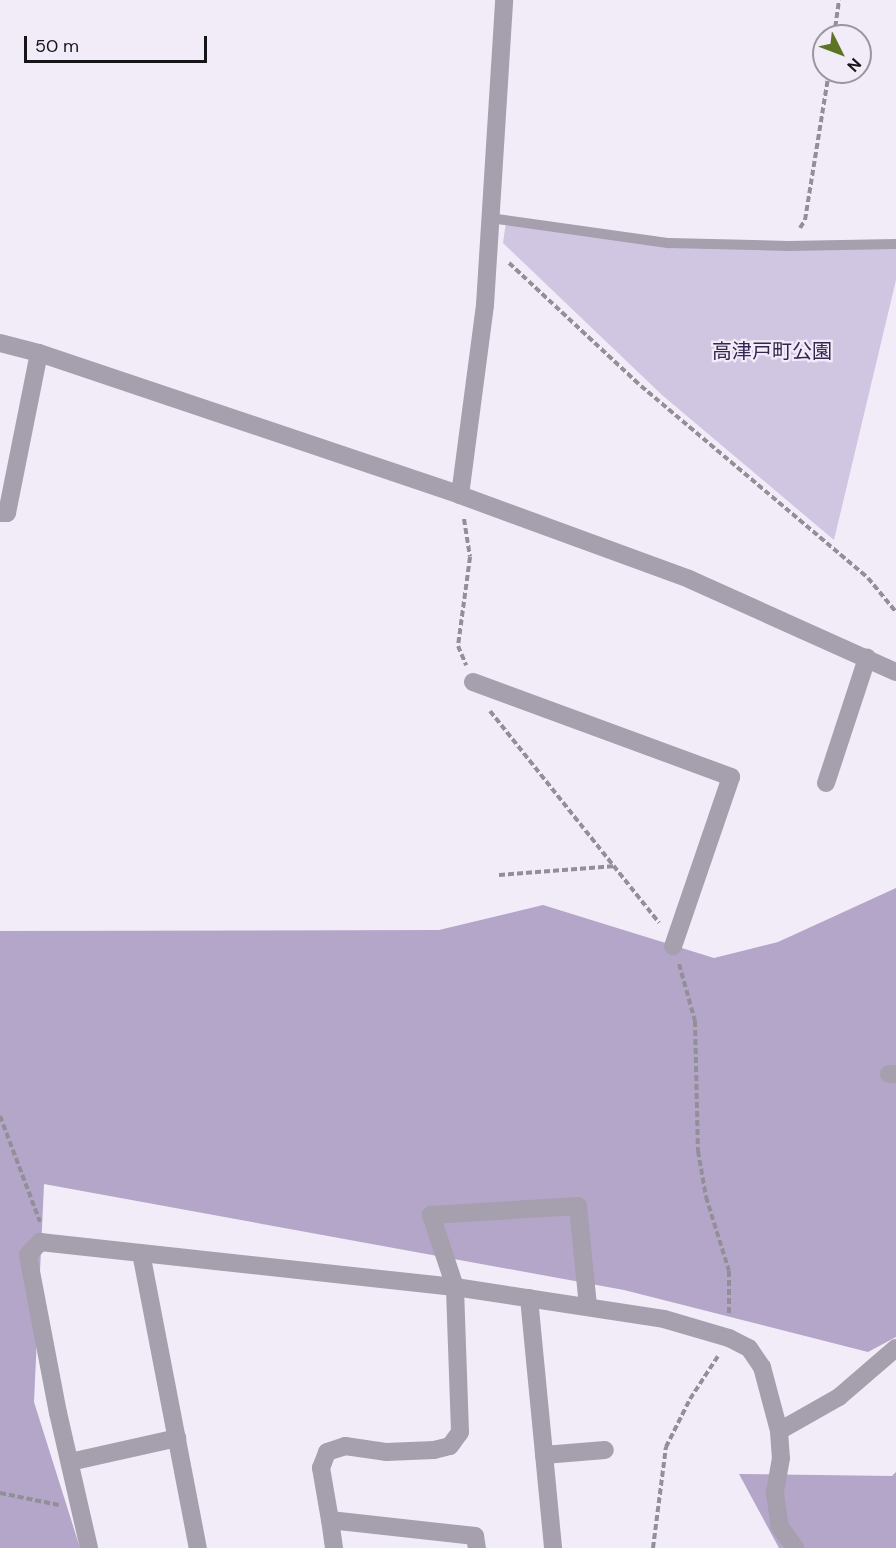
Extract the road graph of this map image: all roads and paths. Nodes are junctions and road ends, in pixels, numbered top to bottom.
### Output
1 (504, 0) edge
2 (839, 0) edge
3 (836, 24) edge
4 (827, 84) edge
5 (490, 218) junction
6 (489, 244) junction
7 (896, 244) edge
8 (788, 246) junction
9 (0, 343) edge
10 (39, 353) junction
11 (460, 495) junction
12 (0, 513) edge
13 (896, 612) edge
14 (867, 658) junction
15 (896, 672) edge
16 (473, 682) junction
17 (826, 783) dead end
18 (617, 866) junction
19 (499, 875) dead end
20 (674, 946) junction
21 (0, 1116) edge
22 (40, 1242) junction
23 (141, 1253) junction
24 (456, 1287) junction
25 (530, 1298) junction
26 (588, 1306) junction
27 (729, 1338) junction
28 (896, 1348) edge
29 (779, 1431) junction
30 (177, 1438) junction
31 (606, 1450) dead end
32 (544, 1455) junction
33 (70, 1462) junction
34 (0, 1493) edge
35 (81, 1509) junction
36 (330, 1520) junction
37 (89, 1548) edge
38 (198, 1548) edge
39 (334, 1548) edge
40 (477, 1548) edge
41 (553, 1548) edge
42 (653, 1548) edge
43 (795, 1548) edge

1 - 5 street
2 - 3 path
4 - 8 path
5 - 6 street
5 - 8 lane
6 - 11 street
6 - 13 path
7 - 8 lane
9 - 10 street
10 - 11 street
10 - 12 street
11 - 14 street
11 - 16 path
14 - 15 street
14 - 17 street
16 - 18 path
16 - 20 street
18 - 19 path
18 - 20 path
20 - 27 path
21 - 22 path
22 - 23 street
22 - 33 street
23 - 24 street
23 - 30 street
24 - 25 street
24 - 26 street
24 - 36 street
25 - 26 street
25 - 32 street
26 - 27 street
27 - 29 street
27 - 42 path
28 - 29 street
29 - 43 street
30 - 33 street
30 - 38 street
31 - 32 street
32 - 41 street
33 - 35 street
34 - 35 path
35 - 37 street
36 - 39 street
36 - 40 street

